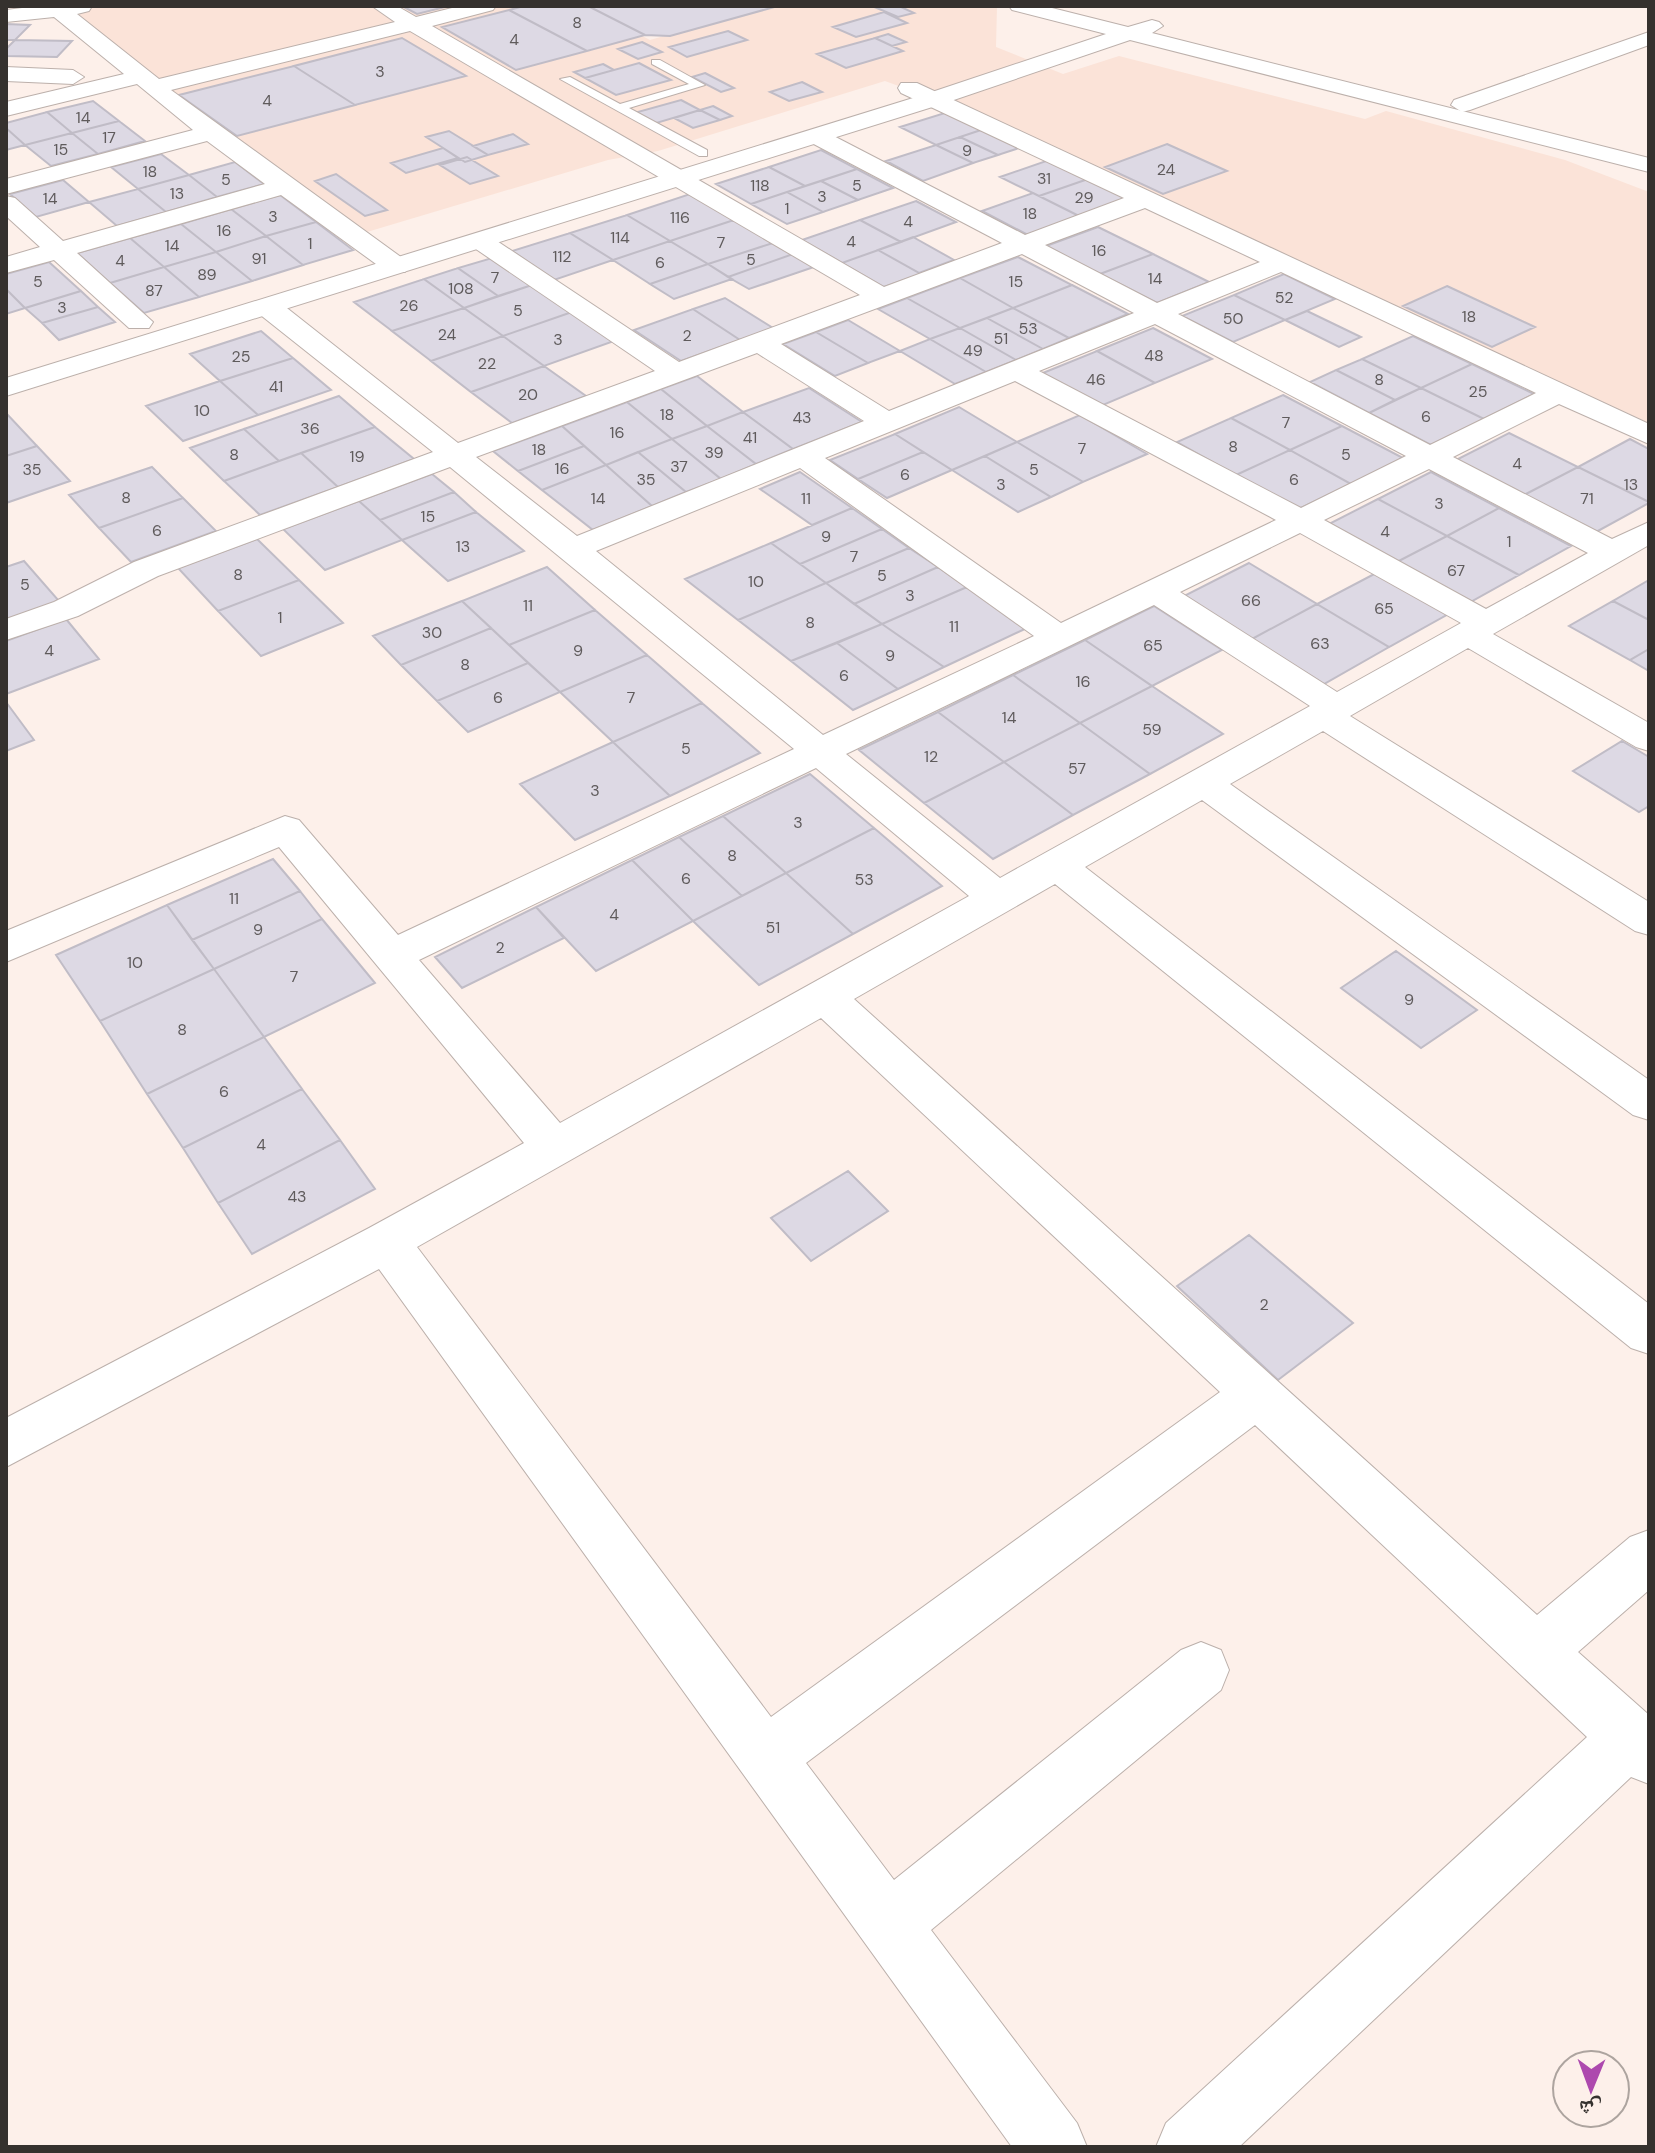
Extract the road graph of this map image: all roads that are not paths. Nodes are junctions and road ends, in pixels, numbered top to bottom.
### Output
1 (88, 6) edge
2 (382, 6) edge
3 (486, 6) edge
4 (1019, 6) edge
5 (1075, 6) edge
6 (58, 9) edge
7 (6, 16) edge
8 (414, 24) junction
9 (1124, 25) junction
10 (1649, 38) edge
11 (656, 62) dead end
12 (6, 74) edge
13 (566, 79) dead end
14 (147, 82) junction
15 (909, 88) junction
16 (934, 99) junction
17 (1462, 105) junction
18 (618, 108) junction
19 (6, 109) edge
20 (211, 133) junction
21 (816, 136) junction
22 (1649, 152) edge
23 (703, 153) junction
24 (1649, 165) edge
25 (673, 172) junction
26 (284, 186) junction
27 (6, 187) edge
28 (1146, 199) junction
29 (6, 203) edge
30 (479, 240) junction
31 (1022, 245) junction
32 (56, 250) junction
33 (372, 250) junction
34 (1279, 264) junction
35 (6, 265) edge
36 (396, 266) junction
37 (882, 297) junction
38 (268, 307) junction
39 (1154, 314) junction
40 (139, 322) junction
41 (759, 342) junction
42 (6, 364) edge
43 (1016, 370) junction
44 (677, 373) junction
45 (6, 387) edge
46 (1559, 393) junction
47 (886, 422) junction
48 (1649, 435) edge
49 (455, 455) junction
50 (802, 456) junction
51 (1429, 457) junction
52 (1300, 520) junction
53 (1649, 532) edge
54 (573, 549) junction
55 (1612, 552) junction
56 (1156, 591) junction
57 (1476, 628) junction
58 (6, 630) edge
59 (1057, 636) junction
60 (1328, 710) junction
61 (1649, 739) edge
62 (819, 750) junction
63 (1202, 782) junction
64 (1057, 865) junction
65 (997, 897) junction
66 (1649, 921) edge
67 (6, 947) edge
68 (391, 956) junction
69 (823, 995) junction
70 (1649, 1103) edge
71 (554, 1147) junction
72 (386, 1242) junction
73 (1649, 1333) edge
74 (1257, 1394) junction
75 (6, 1444) edge
76 (1649, 1555) edge
77 (1536, 1652) junction
78 (1201, 1670) dead end
79 (1640, 1747) edge
80 (766, 1757) junction
81 (889, 1924) junction
82 (1053, 2147) edge
83 (1190, 2147) edge

1 - 6 street
2 - 8 street
3 - 8 street
4 - 9 street
5 - 9 street
6 - 7 street
6 - 14 street
8 - 14 street
8 - 25 street
9 - 15 street
9 - 16 street
9 - 17 street
9 - 24 street
10 - 17 street
11 - 18 lane
12 - 14 street
13 - 18 lane
14 - 19 street
14 - 20 street
15 - 16 street
15 - 23 street
16 - 21 street
16 - 28 street
17 - 22 street
18 - 23 lane
20 - 26 street
20 - 27 street
21 - 25 street
21 - 31 street
23 - 25 street
25 - 30 street
25 - 33 street
25 - 37 street
26 - 32 street
26 - 33 street
28 - 31 street
28 - 34 street
29 - 32 street
30 - 36 street
30 - 44 street
31 - 37 street
31 - 39 street
32 - 35 street
32 - 40 street
33 - 36 street
33 - 40 street
34 - 39 street
34 - 46 street
36 - 38 street
37 - 41 street
38 - 45 street
38 - 49 street
39 - 43 street
39 - 51 street
40 - 42 street
41 - 44 street
41 - 47 street
43 - 47 street
43 - 52 street
44 - 49 street
46 - 48 street
46 - 51 street
47 - 50 street
49 - 54 street
49 - 58 street
50 - 54 street
50 - 59 street
51 - 52 street
51 - 55 street
52 - 56 street
52 - 57 street
53 - 55 street
54 - 62 street
55 - 57 street
56 - 59 street
56 - 60 street
57 - 60 street
57 - 61 street
59 - 62 street
60 - 63 street
60 - 66 street
62 - 65 street
62 - 68 street
63 - 64 street
63 - 70 street
64 - 65 street
64 - 73 street
65 - 69 street
67 - 68 street
68 - 71 street
69 - 71 street
69 - 74 street
71 - 72 street
72 - 75 street
72 - 80 street
74 - 77 street
74 - 80 street
76 - 77 street
77 - 79 street
78 - 81 street
79 - 83 street
80 - 81 street
81 - 82 street

